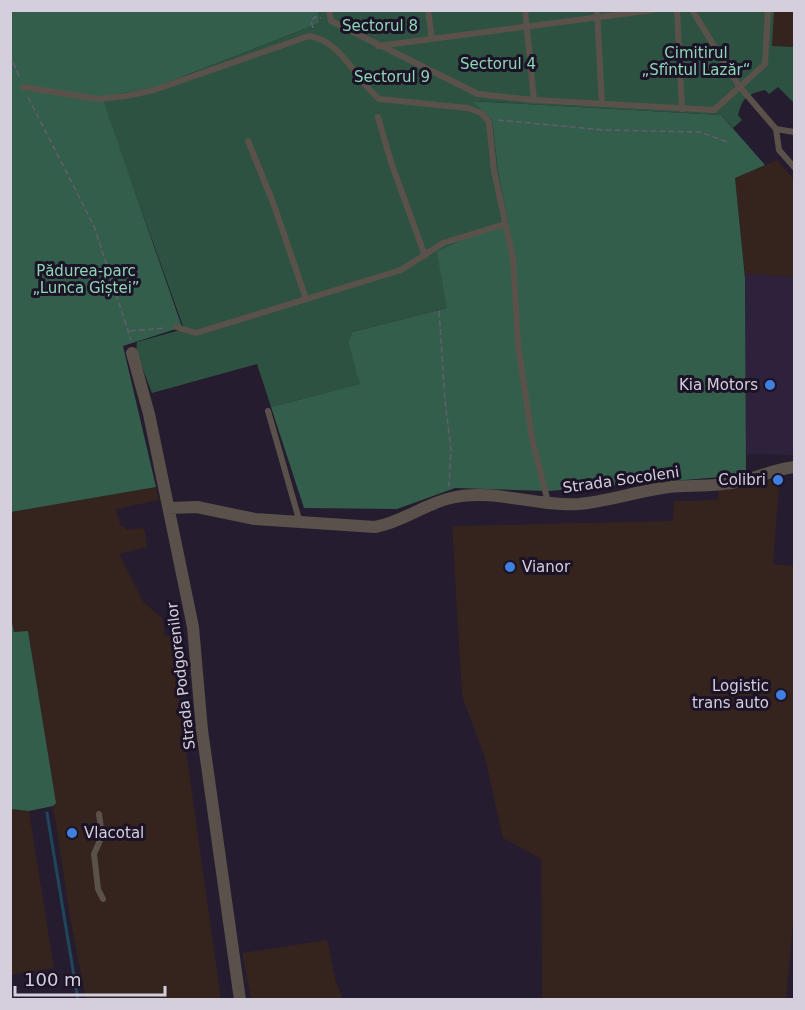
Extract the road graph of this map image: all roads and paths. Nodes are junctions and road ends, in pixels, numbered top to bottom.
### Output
1 (329, 10) edge
2 (428, 10) edge
3 (525, 10) edge
4 (652, 10) edge
5 (677, 10) edge
6 (692, 10) edge
7 (768, 10) edge
8 (598, 14) edge
9 (331, 21) junction
10 (527, 27) junction
11 (321, 38) junction
12 (432, 39) junction
13 (377, 46) junction
14 (10, 54) edge
15 (739, 86) junction
16 (23, 87) junction
17 (534, 100) junction
18 (602, 104) junction
19 (682, 109) junction
20 (378, 117) dead end
21 (489, 122) junction
22 (776, 129) junction
23 (795, 132) edge
24 (248, 141) dead end
25 (730, 143) dead end
26 (795, 166) edge
27 (505, 224) junction
28 (425, 256) junction
29 (306, 299) junction
30 (439, 310) dead end
31 (176, 327) joint
32 (130, 331) junction
33 (132, 353) joint
34 (268, 411) dead end
35 (795, 466) edge
36 (461, 496) junction
37 (548, 502) junction
38 (170, 508) junction
39 (300, 523) junction
40 (99, 814) dead end
41 (103, 899) dead end
42 (240, 999) edge

1 - 9 lane
2 - 12 lane
3 - 10 lane
4 - 8 lane
5 - 19 lane
6 - 15 lane
7 - 15 lane
8 - 10 lane
8 - 18 lane
9 - 11 path
9 - 13 lane
10 - 12 lane
10 - 17 lane
11 - 16 lane
11 - 21 lane
12 - 13 lane
13 - 17 lane
14 - 16 path
15 - 19 lane
15 - 22 lane
16 - 32 path
17 - 18 lane
18 - 19 lane
20 - 28 lane
21 - 25 path
21 - 27 lane
22 - 23 lane
22 - 26 lane
24 - 29 lane
27 - 28 lane
27 - 37 lane
28 - 29 lane
29 - 31 lane
30 - 36 path
31 - 32 path
32 - 33 path
33 - 38 street, Strada Podgorenilor
34 - 39 lane
35 - 37 street, Strada Socoleni
36 - 37 street, Strada Socoleni
36 - 39 street, Strada Socoleni
38 - 39 street, Strada Socoleni
38 - 42 street, Strada Podgorenilor
40 - 41 lane

